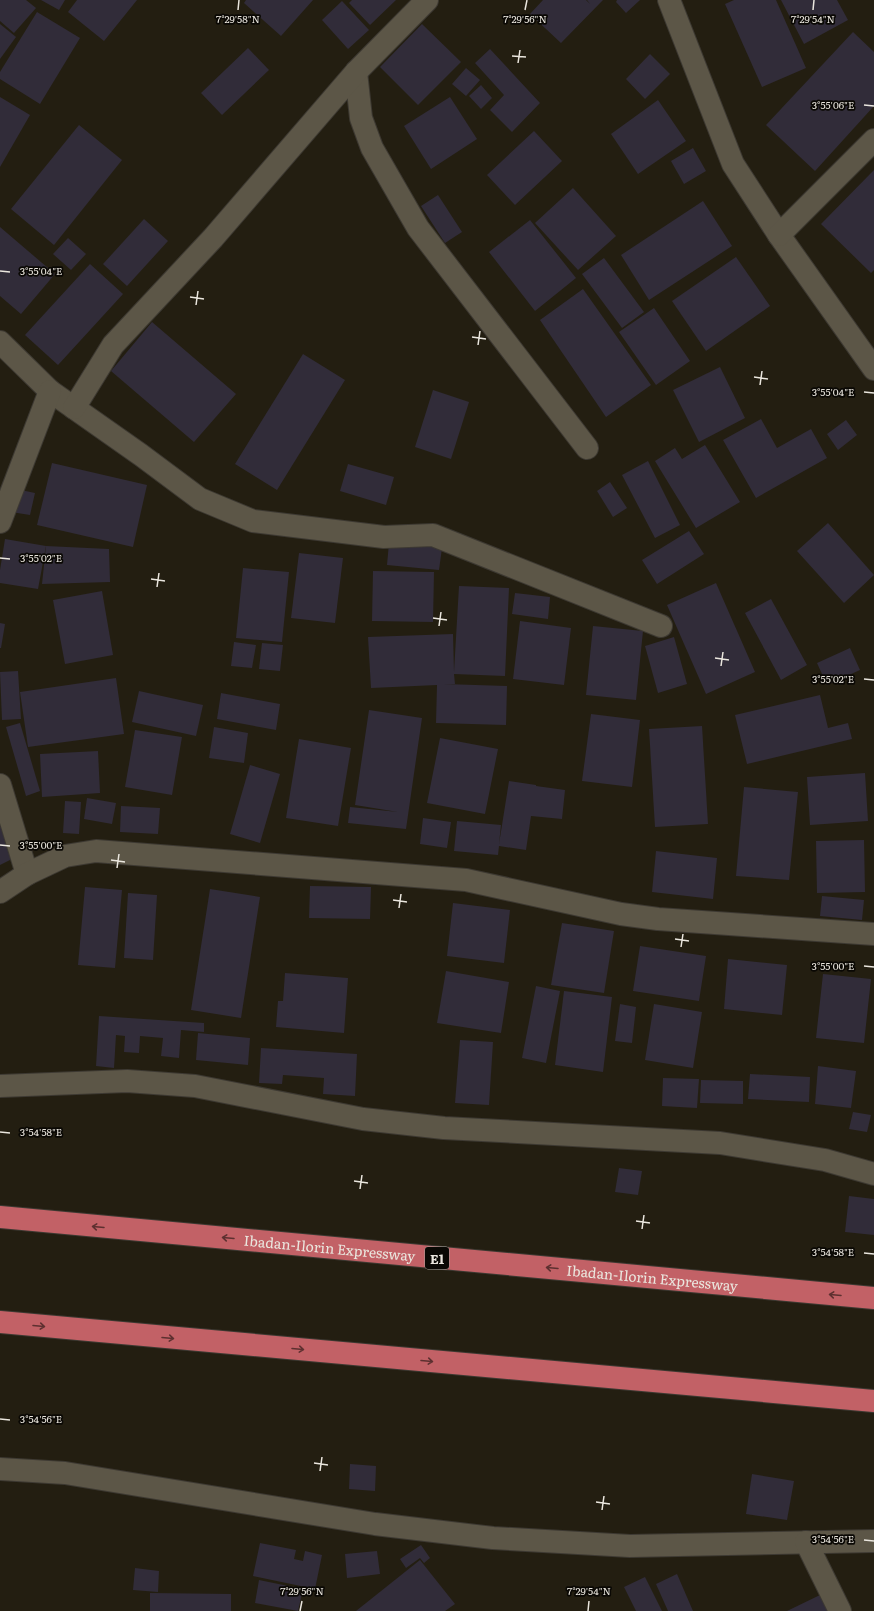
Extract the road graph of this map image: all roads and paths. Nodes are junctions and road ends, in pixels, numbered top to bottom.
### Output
1 (427, 0) edge
2 (669, 0) edge
3 (356, 72) junction
4 (874, 140) edge
5 (779, 235) junction
6 (0, 342) edge
7 (874, 369) edge
8 (50, 391) junction
9 (74, 408) junction
10 (587, 448) dead end
11 (0, 522) edge
12 (661, 626) dead end
13 (0, 785) edge
14 (27, 874) junction
15 (0, 892) edge
16 (874, 934) edge
17 (0, 1086) edge
18 (874, 1174) edge
19 (0, 1218) edge
20 (874, 1298) edge
21 (0, 1322) edge
22 (874, 1401) edge
23 (0, 1469) edge
24 (874, 1541) edge
25 (806, 1542) junction
26 (840, 1611) edge

1 - 3 street
2 - 5 street
3 - 9 street
3 - 10 street
4 - 5 street
5 - 7 street
6 - 8 street
8 - 9 street
8 - 11 street
9 - 12 street
13 - 14 street
14 - 15 street
14 - 16 street
17 - 18 street
20 -> 19 highway, Ibadan-Ilorin Expressway / E1
21 -> 22 highway
23 - 25 street
24 - 25 street
25 - 26 street

